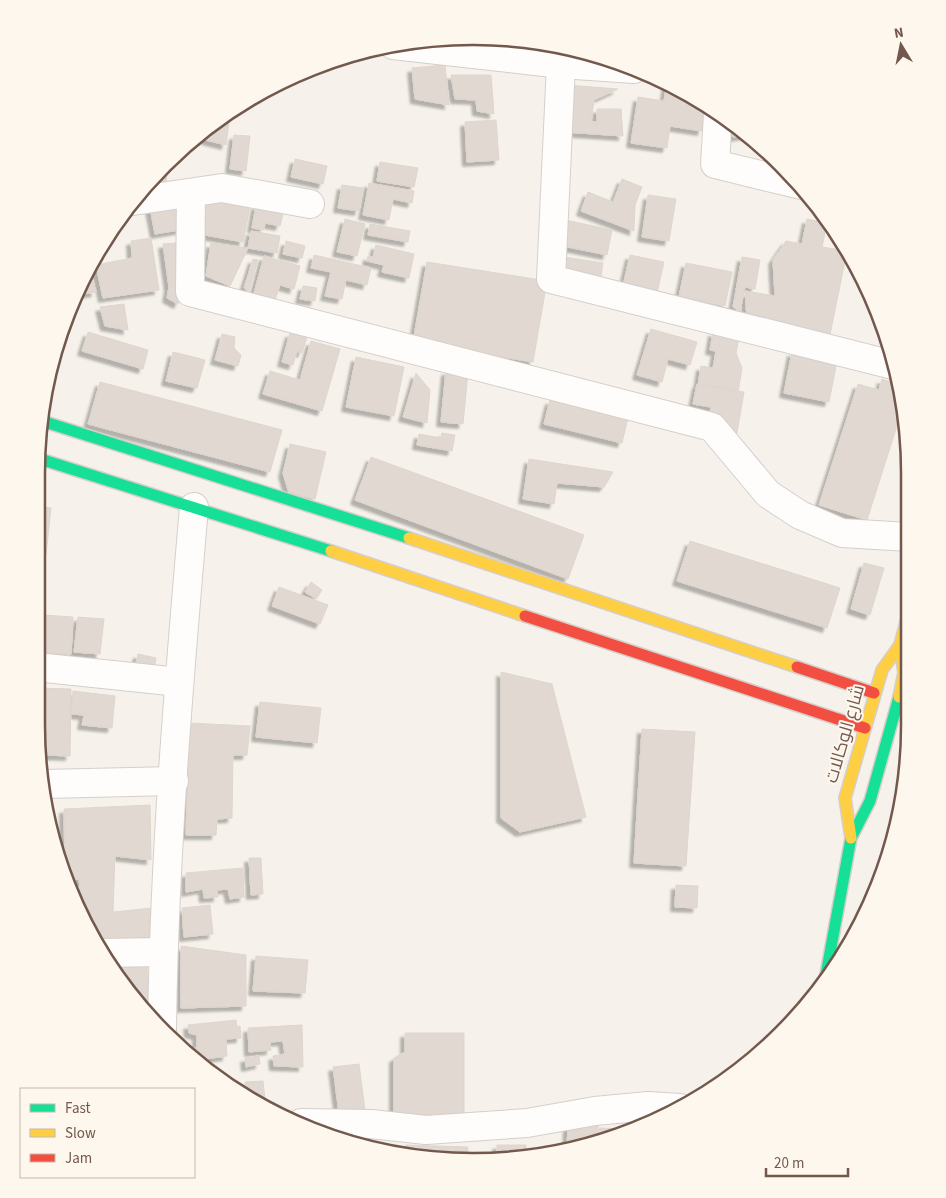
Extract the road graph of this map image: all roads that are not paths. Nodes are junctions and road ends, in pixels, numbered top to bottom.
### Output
1 (423, 48) edge
2 (561, 64) junction
3 (608, 67) edge
4 (718, 122) edge
5 (786, 181) edge
6 (191, 193) junction
7 (144, 200) edge
8 (310, 204) dead end
9 (886, 363) edge
10 (48, 423) edge
11 (45, 461) edge
12 (194, 507) junction
13 (901, 537) edge
14 (901, 641) edge
15 (900, 645) junction
16 (901, 652) edge
17 (45, 668) edge
18 (179, 682) junction
19 (874, 692) junction
20 (901, 708) edge
21 (865, 728) junction
22 (888, 739) junction
23 (901, 743) dead end
24 (174, 781) junction
25 (49, 784) edge
26 (850, 838) junction
27 (163, 952) junction
28 (111, 954) edge
29 (828, 965) edge
30 (162, 1019) edge
31 (666, 1107) edge
32 (315, 1122) edge

1 - 2 street
2 - 3 street
2 - 9 street
4 - 5 street
6 - 7 street
6 - 8 street
6 - 13 street
10 - 19 street
11 - 12 street
12 - 18 street
12 - 21 street
14 - 15 street, شارع الوكالات
15 - 16 street, شارع الوكالات
15 - 19 street, شارع الوكالات
17 - 18 street
18 - 24 street
19 - 21 street, شارع الوكالات
20 - 22 street, شارع الوكالات
21 - 26 street, شارع الوكالات
22 - 23 street
22 - 26 street, شارع الوكالات
24 - 25 street
24 - 27 street
26 - 29 street, شارع الوكالات
27 - 28 street
27 - 30 street
31 - 32 street

